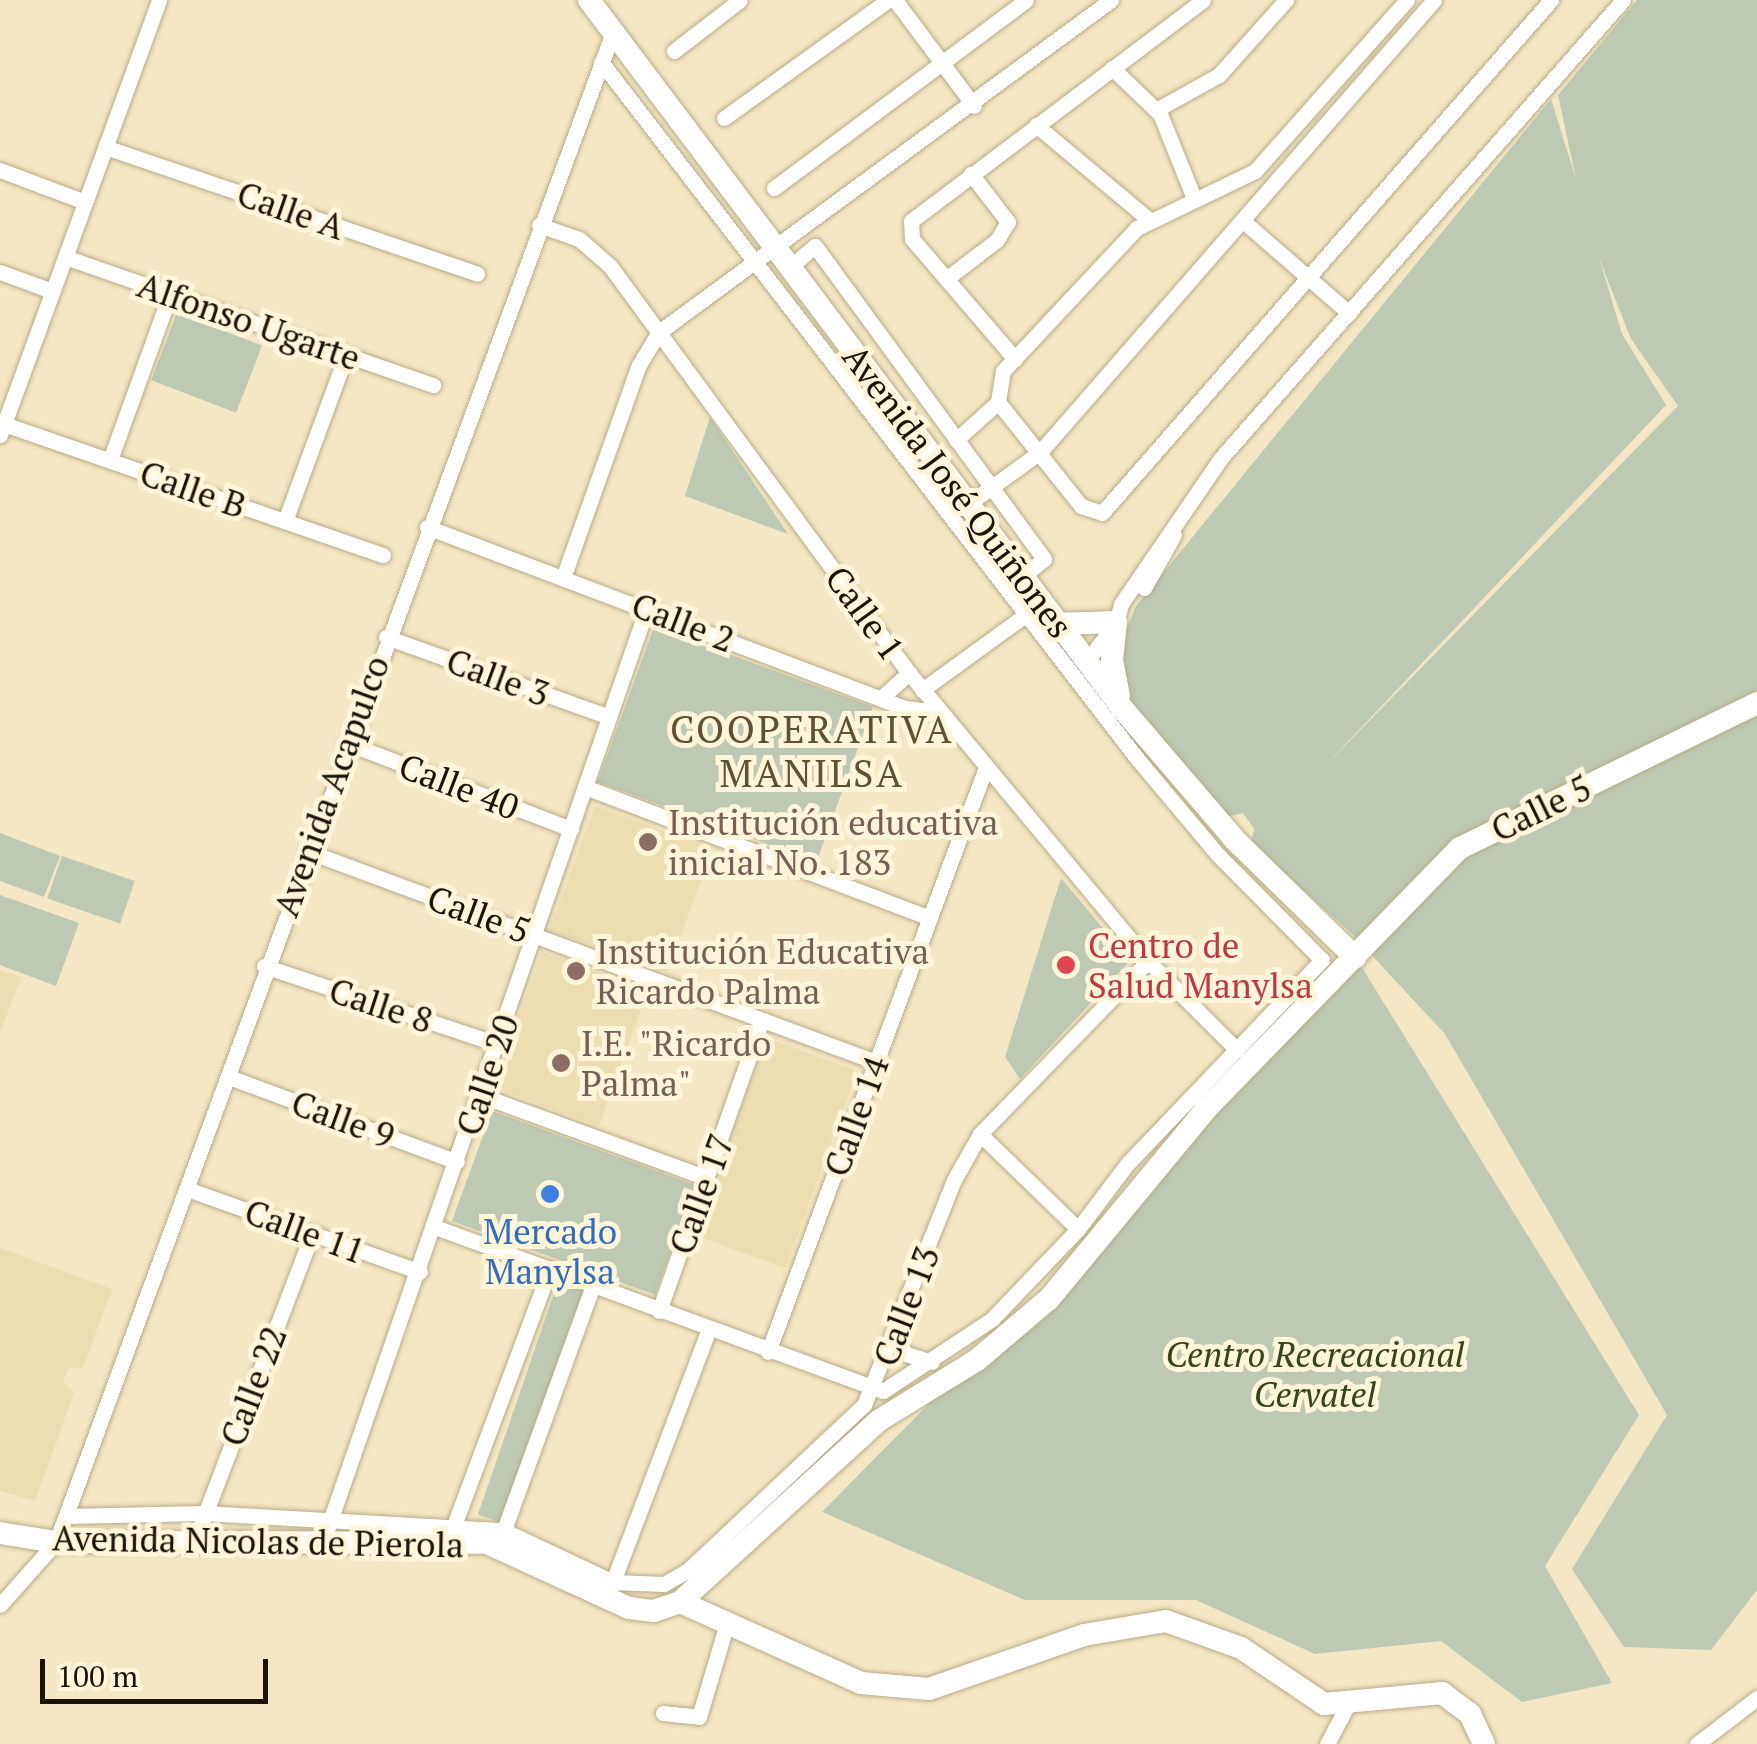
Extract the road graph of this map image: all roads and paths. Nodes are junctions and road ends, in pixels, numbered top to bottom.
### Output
1 (159, 0) edge
2 (589, 0) edge
3 (740, 0) edge
4 (892, 0) edge
5 (1026, 0) edge
6 (1111, 0) edge
7 (1202, 0) edge
8 (1286, 0) edge
9 (1407, 0) edge
10 (1434, 0) edge
11 (1551, 0) edge
12 (1623, 0) edge
13 (613, 32) junction
14 (674, 51) dead end
15 (602, 62) junction
16 (941, 62) junction
17 (1112, 68) junction
18 (974, 106) junction
19 (1156, 110) junction
20 (724, 118) dead end
21 (1036, 126) junction
22 (104, 147) junction
23 (0, 170) edge
24 (971, 174) junction
25 (774, 188) dead end
26 (1194, 198) junction
27 (84, 202) junction
28 (1148, 219) junction
29 (1242, 220) junction
30 (539, 225) junction
31 (65, 257) junction
32 (785, 258) junction
33 (754, 266) junction
34 (0, 272) edge
35 (478, 274) dead end
36 (1308, 277) junction
37 (946, 279) junction
38 (52, 291) junction
39 (170, 294) junction
40 (1350, 313) junction
41 (659, 332) junction
42 (346, 355) junction
43 (1015, 359) junction
44 (433, 385) dead end
45 (998, 402) junction
46 (942, 421) junction
47 (2, 430) edge
48 (918, 436) junction
49 (956, 440) junction
50 (1040, 452) junction
51 (110, 460) junction
52 (990, 487) junction
53 (968, 504) junction
54 (285, 520) junction
55 (428, 527) junction
56 (383, 555) dead end
57 (1022, 576) junction
58 (563, 578) junction
59 (647, 608) junction
60 (1032, 610) junction
61 (1116, 622) junction
62 (1056, 624) junction
63 (386, 637) junction
64 (1087, 662) junction
65 (909, 673) junction
66 (922, 690) junction
67 (880, 698) junction
68 (1757, 703) edge
69 (1122, 708) junction
70 (940, 712) junction
71 (610, 716) junction
72 (347, 743) junction
73 (986, 767) junction
74 (586, 788) junction
75 (571, 829) junction
76 (307, 851) junction
77 (930, 918) junction
78 (535, 934) junction
79 (1356, 957) junction
80 (1148, 961) junction
81 (264, 966) junction
82 (762, 1020) junction
83 (498, 1044) junction
84 (1237, 1050) junction
85 (876, 1062) junction
86 (229, 1078) junction
87 (480, 1095) junction
88 (980, 1134) junction
89 (457, 1162) junction
90 (707, 1178) junction
91 (190, 1190) junction
92 (435, 1227) junction
93 (1078, 1229) junction
94 (312, 1234) junction
95 (550, 1268) junction
96 (420, 1272) junction
97 (593, 1284) junction
98 (659, 1310) junction
99 (710, 1330) junction
100 (894, 1338) junction
101 (768, 1352) junction
102 (932, 1362) junction
103 (874, 1390) junction
104 (204, 1513) junction
105 (66, 1516) junction
106 (327, 1531) junction
107 (0, 1533) edge
108 (450, 1536) junction
109 (196, 1538) junction
110 (501, 1539) junction
111 (56, 1542) junction
112 (609, 1591) junction
113 (680, 1602) junction
114 (0, 1605) edge
115 (727, 1624) junction
116 (1757, 1698) edge
117 (1347, 1706) junction
118 (663, 1713) dead end
119 (1327, 1744) edge
120 (1484, 1744) edge
121 (1697, 1744) edge

1 - 22 street
2 - 13 street, Avenida José Quiñones
3 - 14 street
4 - 16 street
4 - 20 street
5 - 16 street
6 - 18 street
7 - 17 street
8 - 19 street
9 - 26 street
10 - 29 street
11 - 36 street
12 - 40 street
13 - 15 street, Avenida Acapulco
13 - 32 street, Avenida José Quiñones
15 - 30 street, Avenida Acapulco
15 - 33 street
16 - 18 street
16 - 25 street
17 - 19 street
17 - 21 street
18 - 32 street
19 - 26 street
21 - 24 street
21 - 28 street
22 - 27 street
22 - 35 street, Calle A
23 - 27 street
24 - 37 street
24 - 37 street
26 - 28 street
27 - 31 street
28 - 43 street
29 - 36 street
29 - 50 street
30 - 41 street, Calle 1
30 - 55 street, Avenida Acapulco
31 - 38 street
31 - 39 street, Alfonso Ugarte
32 - 33 street
32 - 46 street
32 - 48 street, Avenida José Quiñones
33 - 41 street
33 - 60 street
34 - 38 street
36 - 40 street
36 - 50 street
37 - 43 street
38 - 47 street
39 - 42 street, Alfonso Ugarte
39 - 51 street
40 - 61 street
41 - 58 street
41 - 65 street, Calle 1
42 - 44 street, Alfonso Ugarte
42 - 54 street
43 - 45 street
45 - 49 street
45 - 50 street
46 - 48 street
46 - 49 street
47 - 51 street, Calle B
48 - 53 street, Avenida José Quiñones
49 - 52 street
50 - 52 street
51 - 54 street, Calle B
52 - 53 street
52 - 57 street
53 - 57 street, Avenida José Quiñones
54 - 56 street, Calle B
55 - 58 street, Calle 2
55 - 63 street, Avenida Acapulco
57 - 60 street, Avenida José Quiñones
58 - 59 street, Calle 2
59 - 67 street, Calle 2
59 - 71 street, Calle 20
60 - 62 street, Avenida José Quiñones
60 - 66 street
60 - 84 street
61 - 62 street
61 - 64 street
61 - 69 street
62 - 64 street, Avenida José Quiñones
63 - 71 street, Calle 3
63 - 72 street, Avenida Acapulco
64 - 69 street, Avenida José Quiñones
65 - 66 street, Calle 1
65 - 67 street
66 - 70 street, Calle 1
67 - 70 street, Calle 2
68 - 79 street, Calle 5
69 - 79 street, Avenida José Quiñones
70 - 73 street, Calle 1
71 - 74 street, Calle 20
72 - 75 street, Calle 40
72 - 76 street, Avenida Acapulco
73 - 77 street, Calle 14
73 - 80 street, Calle 1
74 - 75 street, Calle 20
74 - 77 street
75 - 78 street, Calle 20
76 - 78 street, Calle 5
76 - 81 street, Avenida Acapulco
77 - 85 street, Calle 14
78 - 82 street, Calle 5
78 - 83 street, Calle 20
79 - 113 street, Calle 5
80 - 84 street, Calle 1
80 - 88 street, Calle 13
81 - 83 street, Calle 8
81 - 86 street, Avenida Acapulco
82 - 85 street, Calle 5
82 - 90 street, Calle 17
83 - 87 street, Calle 20
84 - 93 street
85 - 101 street, Calle 14
86 - 89 street, Calle 9
86 - 91 street, Avenida Acapulco
87 - 89 street, Calle 20
87 - 90 street
88 - 93 street
88 - 100 street, Calle 13
89 - 92 street, Calle 20
90 - 98 street, Calle 17
91 - 94 street, Calle 11
91 - 105 street, Avenida Acapulco
92 - 95 street
92 - 96 street, Calle 20
93 - 102 street
94 - 96 street, Calle 11
94 - 104 street, Calle 22
95 - 97 street
95 - 108 street
96 - 106 street, Calle 20
97 - 98 street
97 - 110 street
98 - 99 street
99 - 101 street
99 - 112 street
100 - 102 street
100 - 103 street, Calle 13
101 - 103 street
102 - 103 street
103 - 112 street, Calle 13
104 - 105 street
104 - 106 street
104 - 109 street, Calle 22
105 - 111 street, Avenida Acapulco
106 - 108 street, Avenida Nicolas de Pierola
106 - 109 street, Avenida Nicolas de Pierola
107 - 111 street, Avenida Nicolas de Pierola
108 - 110 street, Avenida Nicolas de Pierola
109 - 111 street, Avenida Nicolas de Pierola
110 - 112 street, Avenida Nicolas de Pierola
111 - 114 street
112 - 113 street, Avenida Nicolas de Pierola
113 - 115 street
115 - 117 street
115 - 118 street
116 - 121 street
117 - 119 street
117 - 120 street

